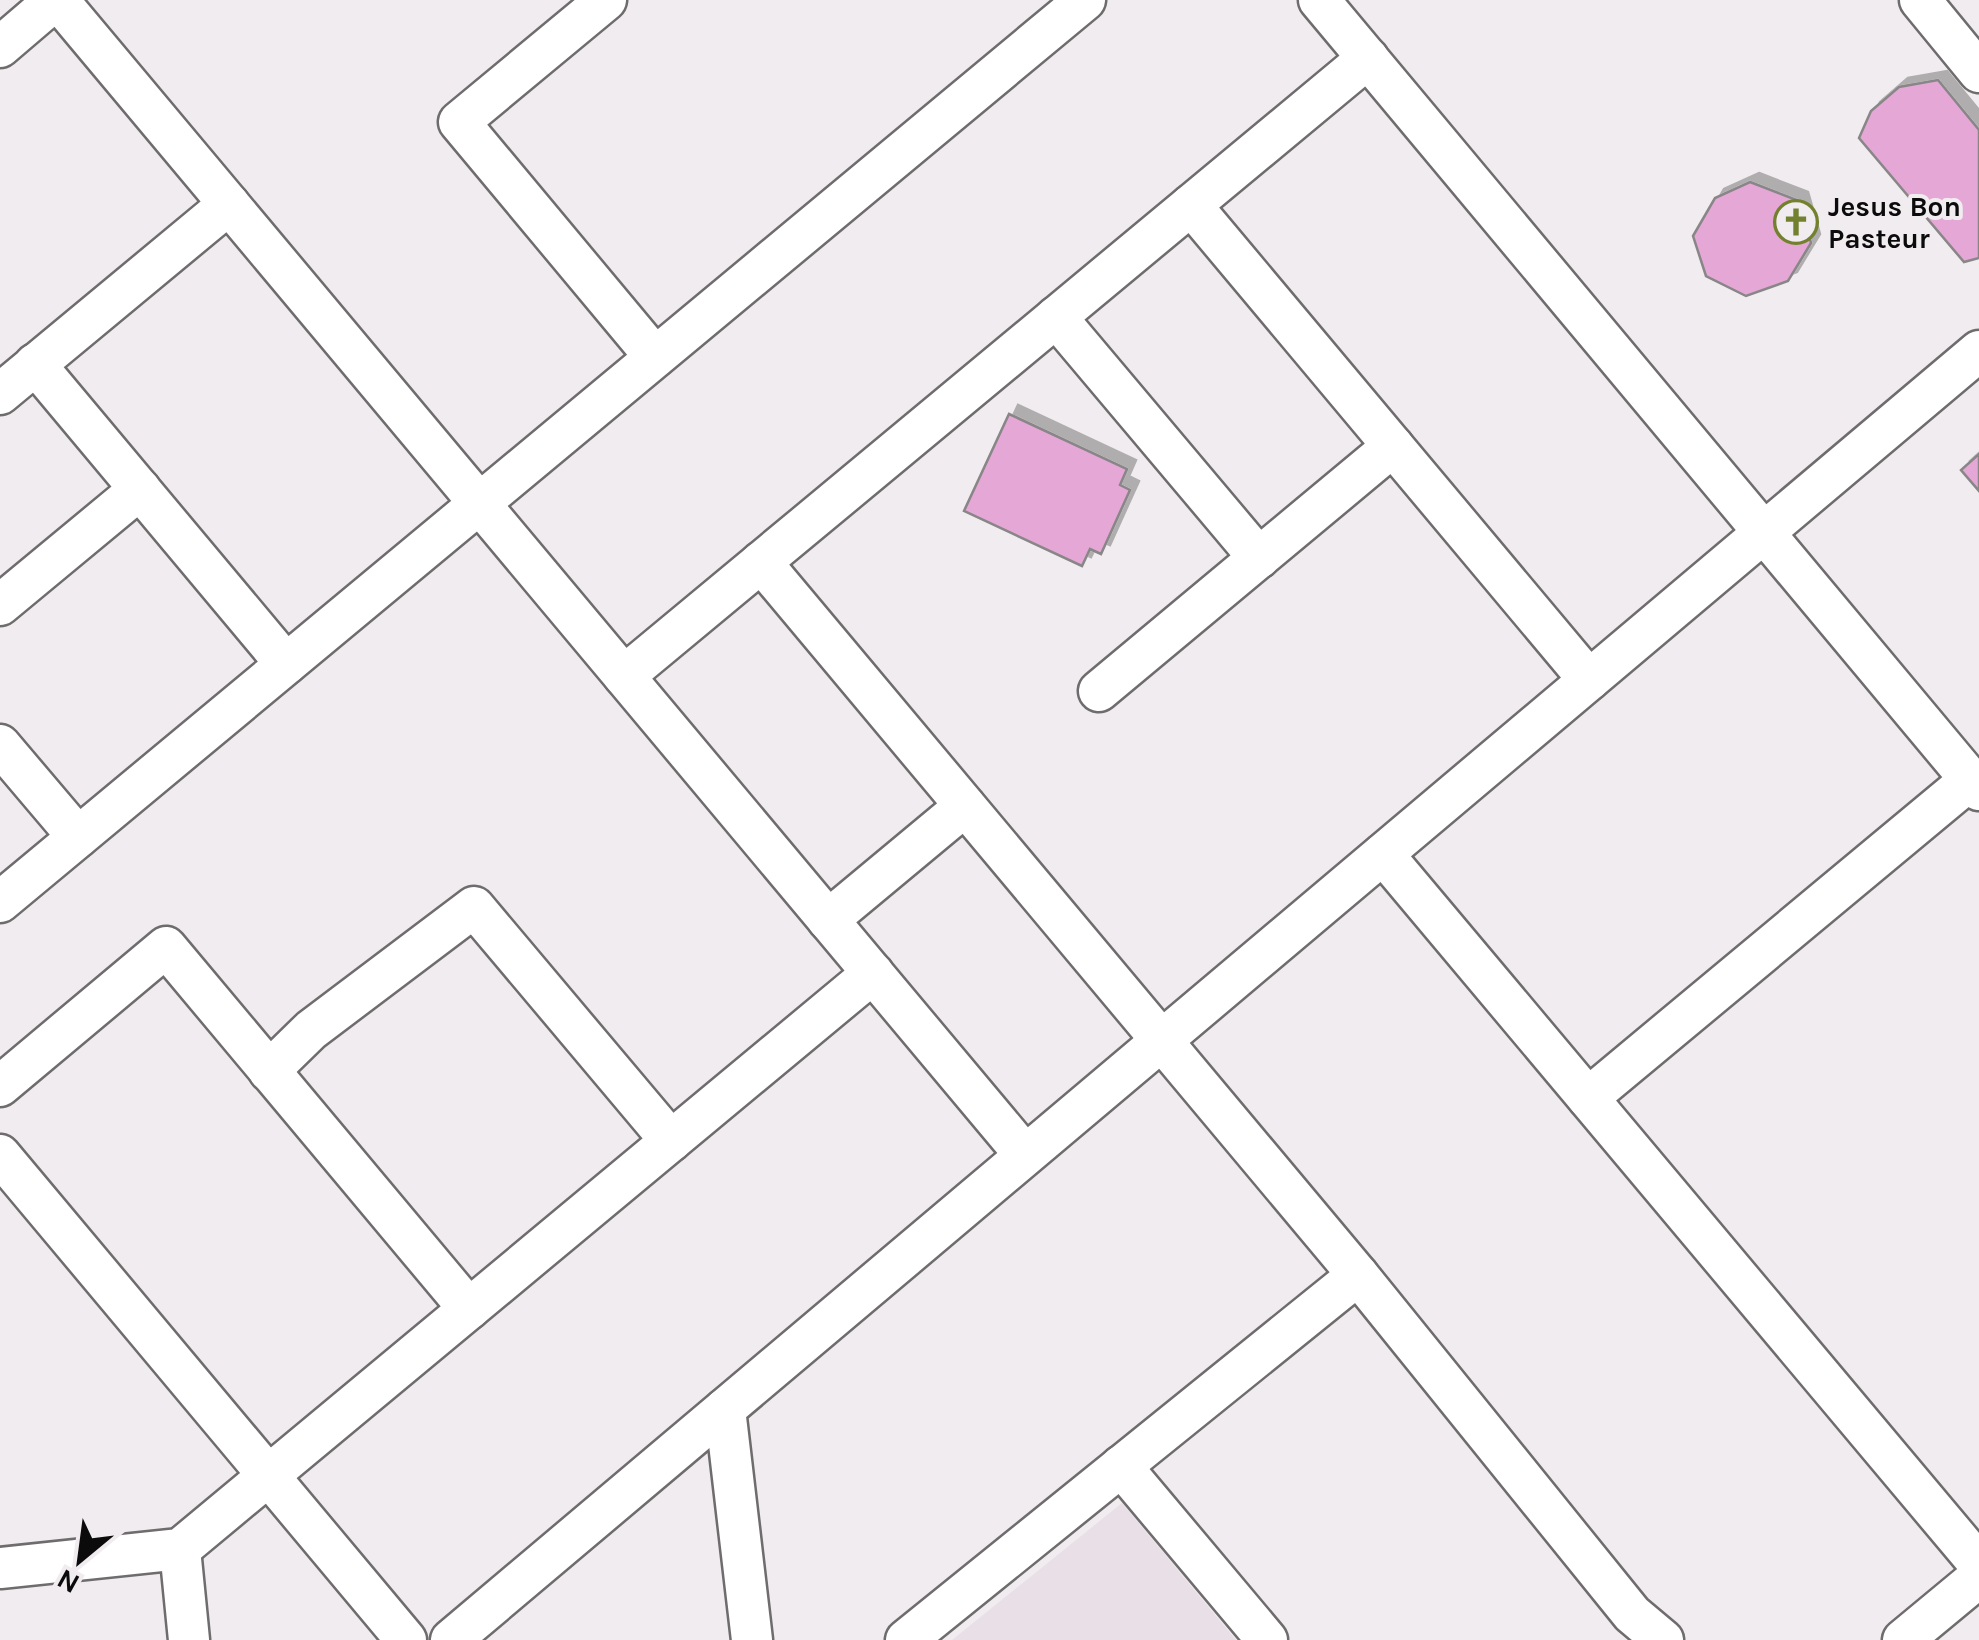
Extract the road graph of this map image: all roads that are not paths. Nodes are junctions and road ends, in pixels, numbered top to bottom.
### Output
1 (57, 0) edge
2 (606, 0) edge
3 (1086, 0) edge
4 (1319, 0) edge
5 (1920, 0) edge
6 (0, 47) edge
7 (1368, 58) junction
8 (1979, 72) edge
9 (229, 204) junction
10 (1191, 205) junction
11 (1056, 316) junction
12 (1979, 351) edge
13 (655, 358) junction
14 (35, 364) junction
15 (0, 394) edge
16 (1393, 446) junction
17 (140, 489) junction
18 (480, 503) junction
19 (1764, 533) junction
20 (1259, 558) junction
21 (761, 562) junction
22 (0, 606) edge
23 (286, 664) junction
24 (624, 676) junction
25 (1589, 680) junction
26 (1099, 691) dead end
27 (0, 745) edge
28 (1975, 785) edge
29 (965, 806) junction
30 (78, 838) junction
31 (1383, 854) junction
32 (0, 902) edge
33 (828, 920) junction
34 (873, 973) junction
35 (1162, 1041) junction
36 (269, 1071) junction
37 (0, 1086) edge
38 (1588, 1098) junction
39 (670, 1141) junction
40 (0, 1155) edge
41 (1026, 1155) junction
42 (1358, 1275) junction
43 (469, 1309) junction
44 (725, 1409) junction
45 (1121, 1466) junction
46 (269, 1476) junction
47 (180, 1549) junction
48 (1979, 1564) edge
49 (0, 1568) edge
50 (1979, 1577) edge
51 (1623, 1627) edge
52 (188, 1640) edge
53 (406, 1640) edge
54 (451, 1640) edge
55 (752, 1640) edge
56 (906, 1640) edge
57 (1267, 1640) edge
58 (1663, 1640) edge
59 (1903, 1640) edge

1 - 6 street
1 - 9 street
2 - 13 street
3 - 13 street
4 - 7 street
5 - 8 street
7 - 10 street
7 - 19 street
9 - 14 street
9 - 18 street
10 - 11 street
10 - 16 street
11 - 20 street
11 - 21 street
12 - 19 street
13 - 18 street
14 - 15 street
14 - 17 street
16 - 20 street
16 - 25 street
17 - 22 street
17 - 23 street
18 - 23 street
18 - 24 street
19 - 25 street
19 - 28 street
20 - 26 street
21 - 24 street
21 - 29 street
23 - 30 street
24 - 33 street
25 - 31 street
27 - 30 street
28 - 38 street
29 - 33 street
29 - 35 street
30 - 32 street
31 - 35 street
31 - 38 street
33 - 34 street
34 - 39 street
34 - 41 street
35 - 41 street
35 - 42 street
36 - 37 street
36 - 39 street
36 - 43 street
38 - 48 street
39 - 43 street
40 - 46 street
41 - 44 street
42 - 45 street
42 - 51 street
43 - 46 street
44 - 54 street
44 - 55 street
45 - 56 street
45 - 57 street
46 - 47 street
46 - 53 street
47 - 49 street
47 - 52 street
50 - 59 street
51 - 58 street

